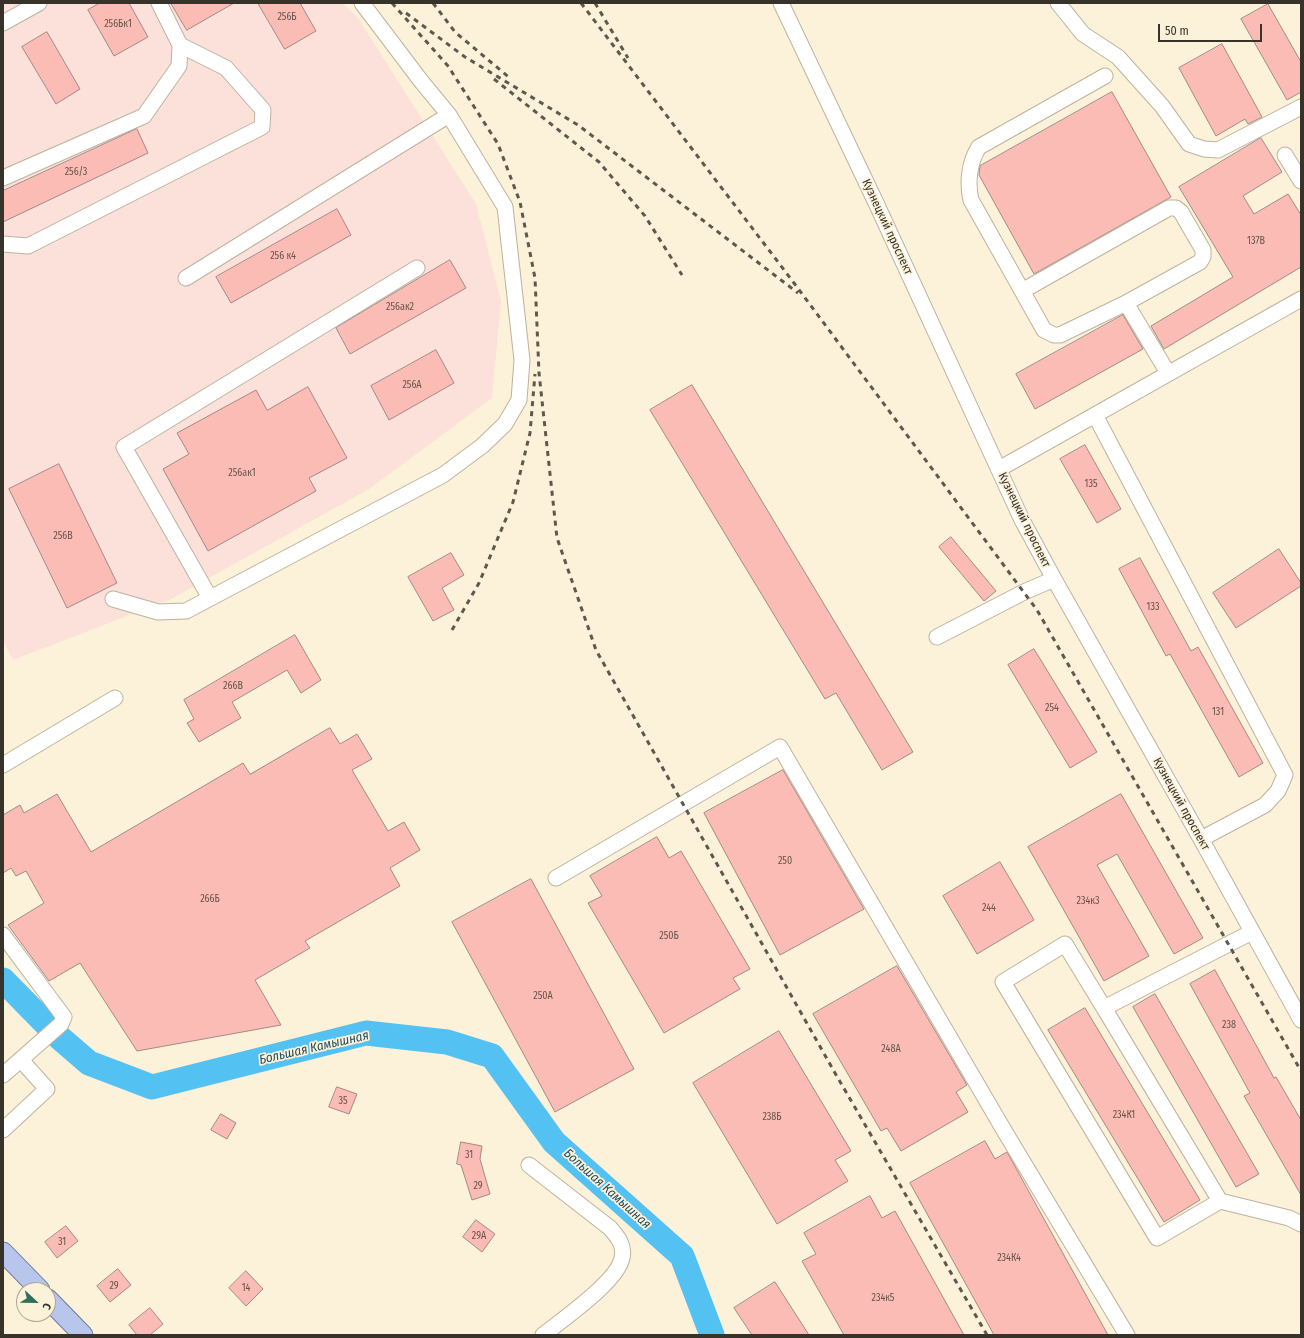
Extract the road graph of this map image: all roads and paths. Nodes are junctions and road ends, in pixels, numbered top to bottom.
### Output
1 (39, 3) edge
2 (159, 3) edge
3 (362, 3) edge
4 (781, 3) edge
5 (1058, 3) edge
6 (3, 23) edge
7 (180, 45) junction
8 (1105, 76) dead end
9 (1301, 107) edge
10 (449, 115) junction
11 (1285, 155) dead end
12 (3, 178) edge
13 (1301, 181) edge
14 (3, 244) edge
15 (417, 268) dead end
16 (186, 278) dead end
17 (1022, 291) junction
18 (1301, 299) edge
19 (1126, 303) junction
20 (1168, 374) junction
21 (1095, 415) junction
22 (999, 469) junction
23 (1054, 579) junction
24 (210, 598) junction
25 (113, 599) dead end
26 (937, 638) dead end
27 (115, 698) dead end
28 (3, 764) edge
29 (1201, 839) junction
30 (556, 878) dead end
31 (1252, 932) junction
32 (3, 935) edge
33 (1104, 1008) junction
34 (1301, 1020) edge
35 (21, 1060) junction
36 (3, 1075) edge
37 (3, 1130) edge
38 (529, 1165) dead end
39 (1220, 1201) junction
40 (1301, 1224) edge
41 (3, 1252) edge
42 (32, 1282) edge
43 (56, 1307) edge
44 (82, 1335) edge
45 (543, 1335) edge
46 (1127, 1335) edge

1 - 6 street
2 - 7 street
3 - 10 street
4 - 22 street, Кузнецкий проспект
5 - 9 street
7 - 12 street
7 - 14 street
8 - 17 street
10 - 16 street
10 - 24 street
11 - 13 street
15 - 24 street
17 - 19 street
17 - 19 street
18 - 20 street
19 - 20 street
20 - 21 street
21 - 22 street
21 - 29 street
22 - 23 street, Кузнецкий проспект
23 - 26 street
23 - 29 street, Кузнецкий проспект
24 - 25 street
27 - 28 street
29 - 31 street, Кузнецкий проспект
30 - 46 street
31 - 33 street
31 - 34 street, Кузнецкий проспект
32 - 35 street
33 - 39 street
33 - 39 street
35 - 36 street
35 - 37 street
38 - 45 street
39 - 40 street
41 - 42 main road
43 - 44 main road

